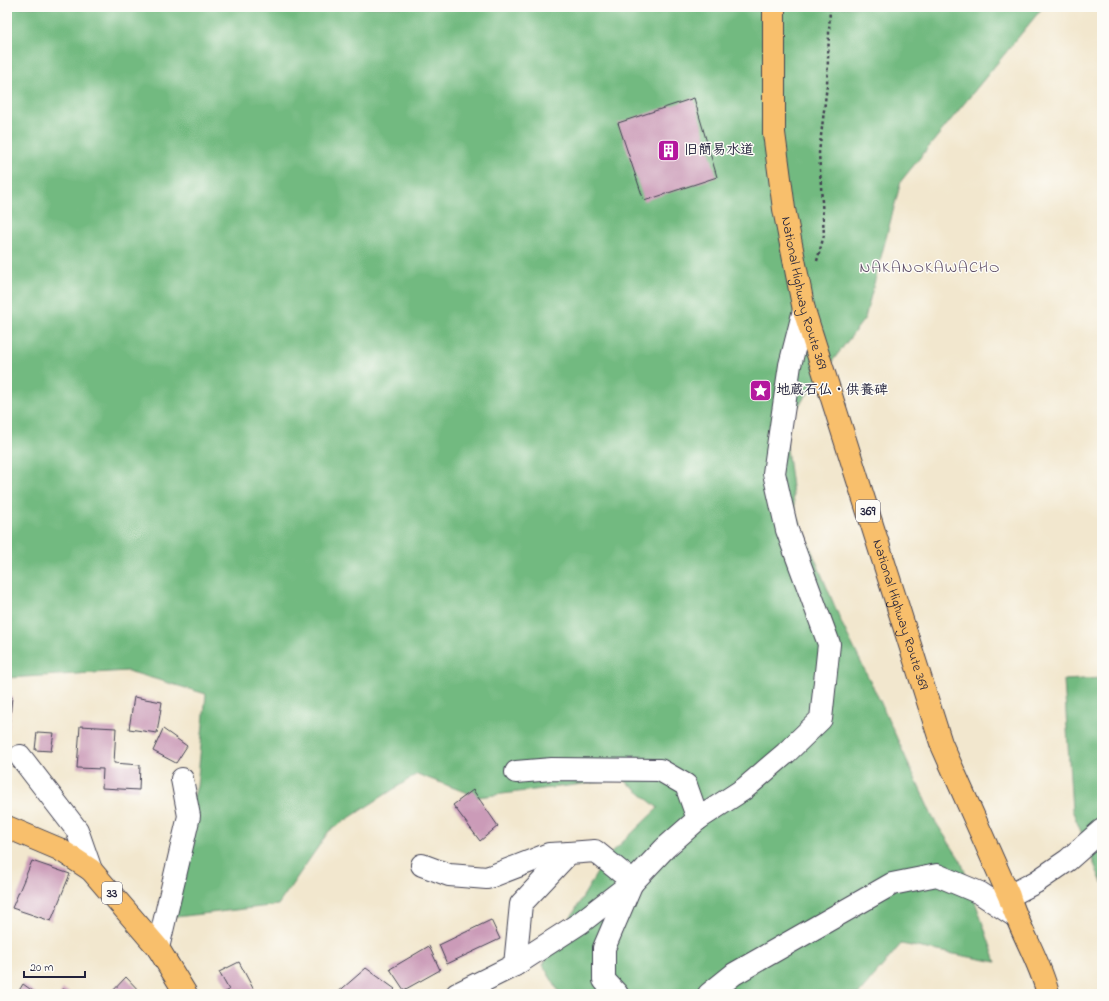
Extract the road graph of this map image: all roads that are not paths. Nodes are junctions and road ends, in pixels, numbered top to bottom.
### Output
1 (774, 7) edge
2 (804, 310) junction
3 (20, 756) dead end
4 (516, 772) dead end
5 (182, 779) dead end
6 (698, 819) junction
7 (7, 827) edge
8 (1102, 830) edge
9 (569, 853) junction
10 (422, 865) dead end
11 (91, 870) junction
12 (633, 882) junction
13 (1012, 906) junction
14 (158, 948) junction
15 (515, 965) junction
16 (186, 994) edge
17 (457, 994) edge
18 (617, 994) edge
19 (709, 994) edge
20 (1048, 994) edge

1 - 2 main road, National Highway Route 369 / 369
2 - 6 street
2 - 13 main road, National Highway Route 369 / 369
3 - 11 street
4 - 6 street
5 - 14 street
6 - 12 street
7 - 11 main road, 33
8 - 13 street
9 - 10 street
9 - 12 street
9 - 15 street
11 - 14 main road, 33
12 - 15 street
12 - 18 street
13 - 19 street
13 - 20 main road, National Highway Route 369 / 369
14 - 16 main road, 33
15 - 17 street

